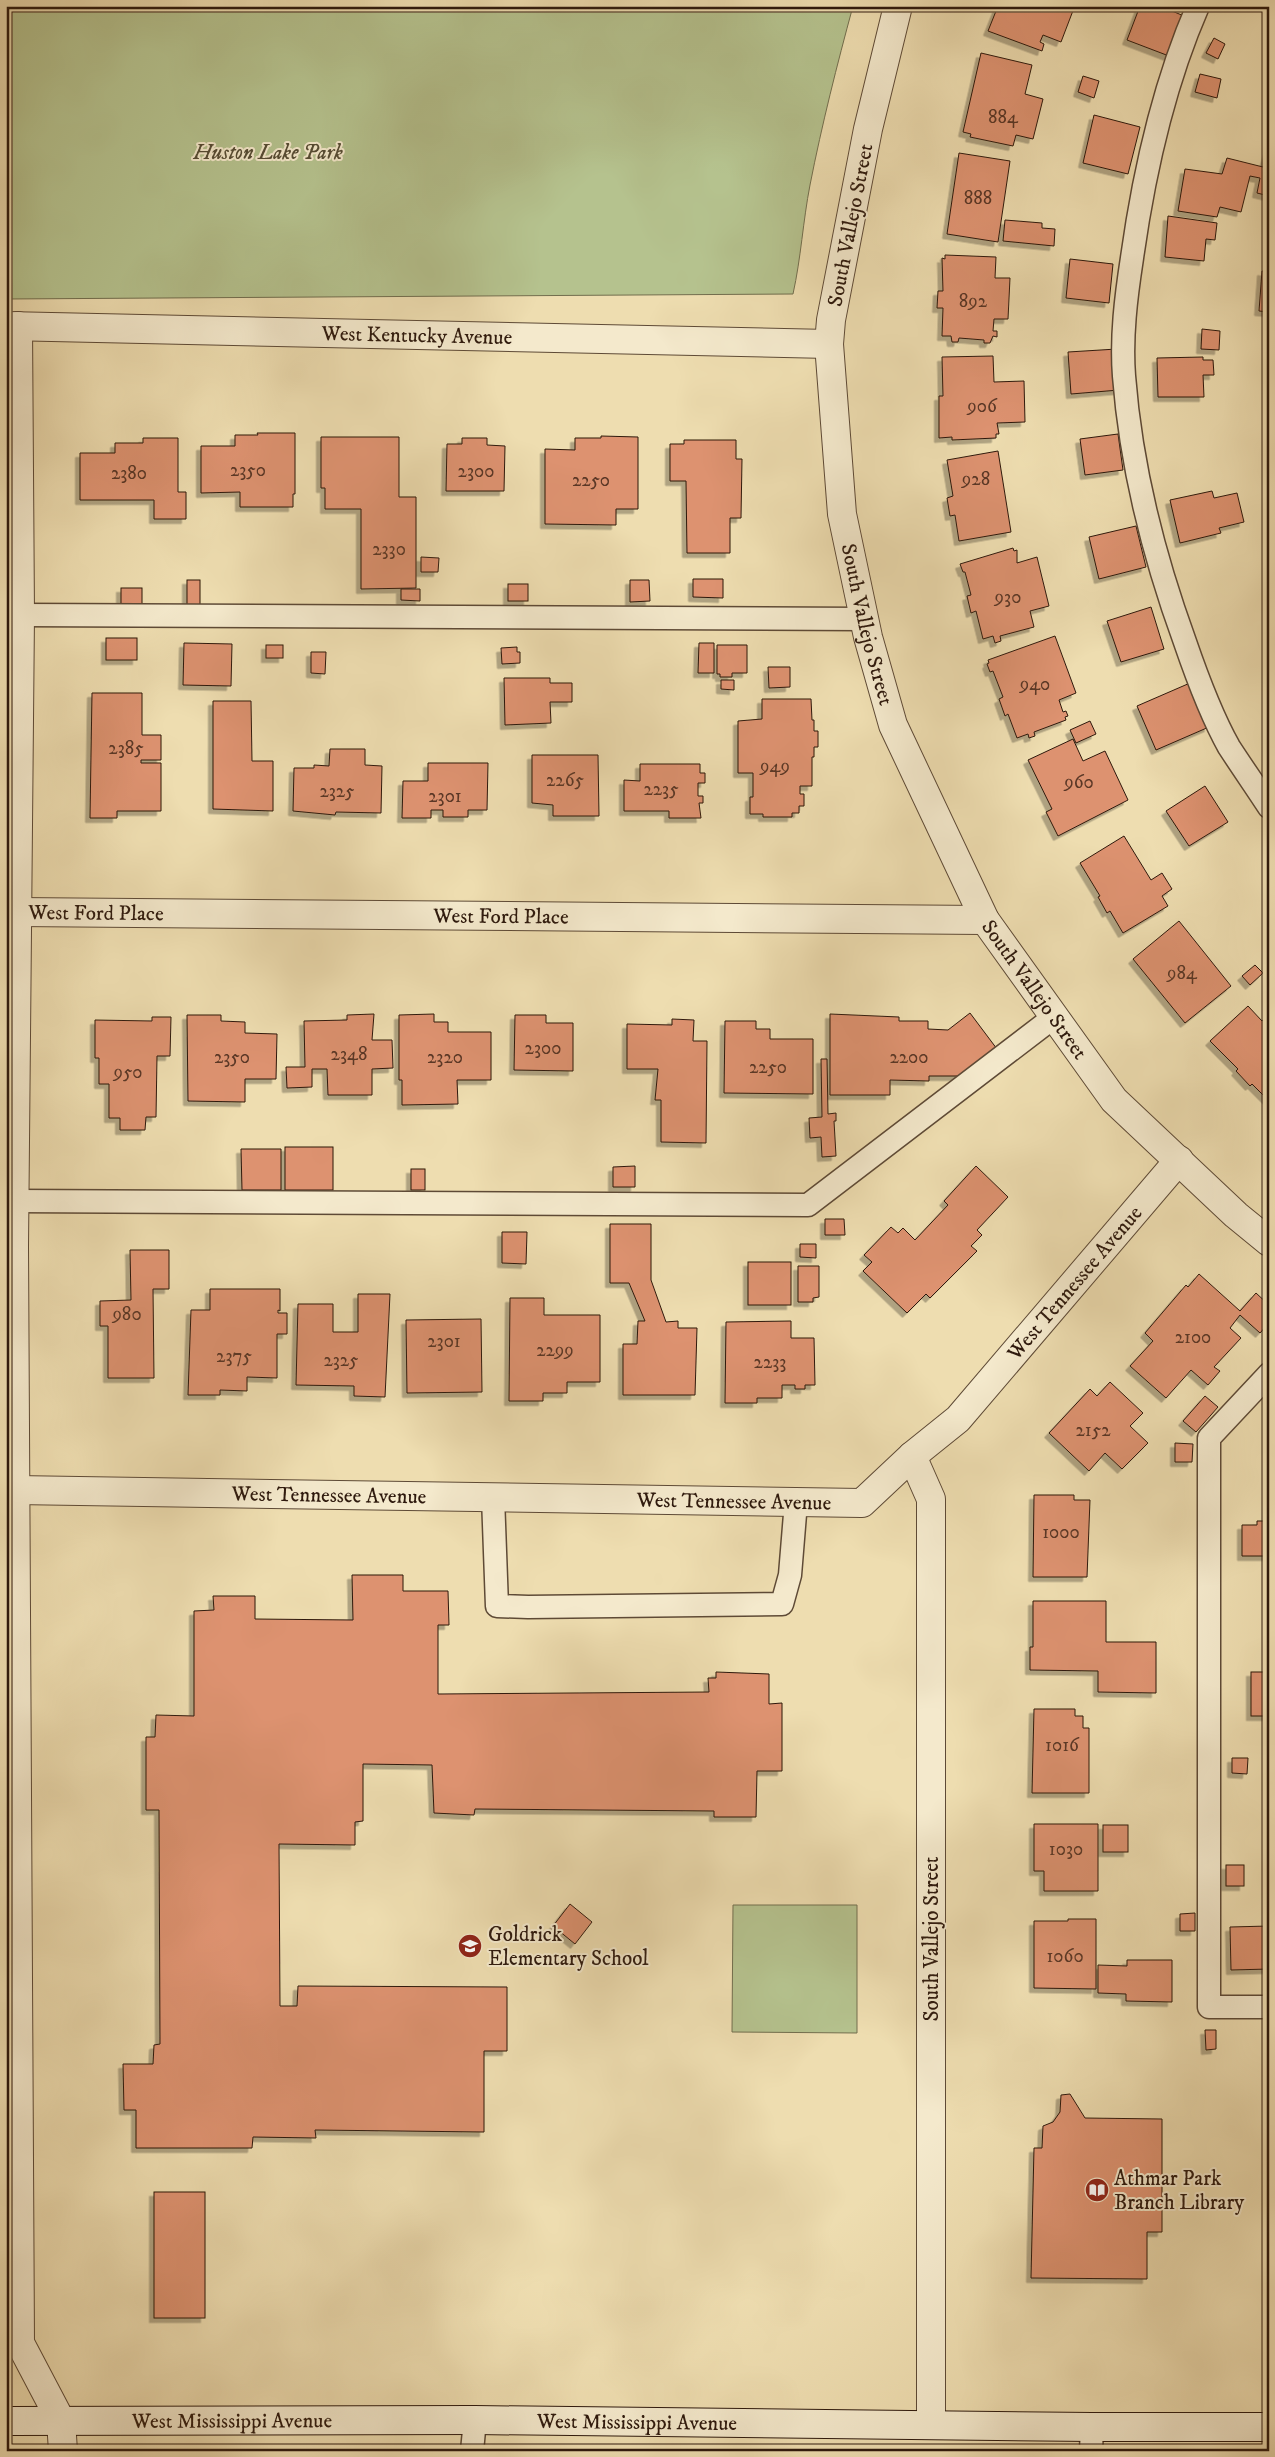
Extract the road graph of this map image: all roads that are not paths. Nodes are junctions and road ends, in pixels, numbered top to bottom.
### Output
1 (898, 6) edge
2 (1198, 6) edge
3 (12, 326) edge
4 (829, 344) junction
5 (20, 615) junction
6 (864, 619) junction
7 (1269, 807) edge
8 (16, 912) junction
9 (985, 920) junction
10 (1054, 1017) junction
11 (1179, 1160) junction
12 (14, 1201) junction
13 (1269, 1242) edge
14 (10, 1246) edge
15 (1269, 1374) edge
16 (912, 1456) junction
17 (15, 1490) junction
18 (493, 1497) junction
19 (796, 1502) junction
20 (1269, 2007) edge
21 (475, 2420) junction
22 (6, 2421) edge
23 (61, 2421) junction
24 (931, 2425) junction
25 (1269, 2427) edge
26 (1091, 2439) edge
27 (63, 2451) edge
28 (472, 2451) edge

1 - 4 street, South Vallejo Street
2 - 7 lane
3 - 4 street, West Kentucky Avenue
3 - 5 street
4 - 6 street, South Vallejo Street
5 - 6 lane
5 - 8 street
6 - 9 street, South Vallejo Street
8 - 9 street, West Ford Place
8 - 12 street
9 - 10 street, South Vallejo Street
10 - 11 street, South Vallejo Street
10 - 12 lane
11 - 13 street
11 - 16 street, West Tennessee Avenue
12 - 14 street
14 - 17 street
15 - 20 lane
16 - 19 street, West Tennessee Avenue
16 - 24 street, South Vallejo Street
17 - 18 street, West Tennessee Avenue
17 - 23 street
18 - 19 street, West Tennessee Avenue
18 - 19 lane
21 - 23 street, West Mississippi Avenue
21 - 24 street, West Mississippi Avenue
21 - 28 lane
22 - 23 street, West Mississippi Avenue
23 - 27 street
24 - 26 street, West Mississippi Avenue
25 - 26 street, West Mississippi Avenue

